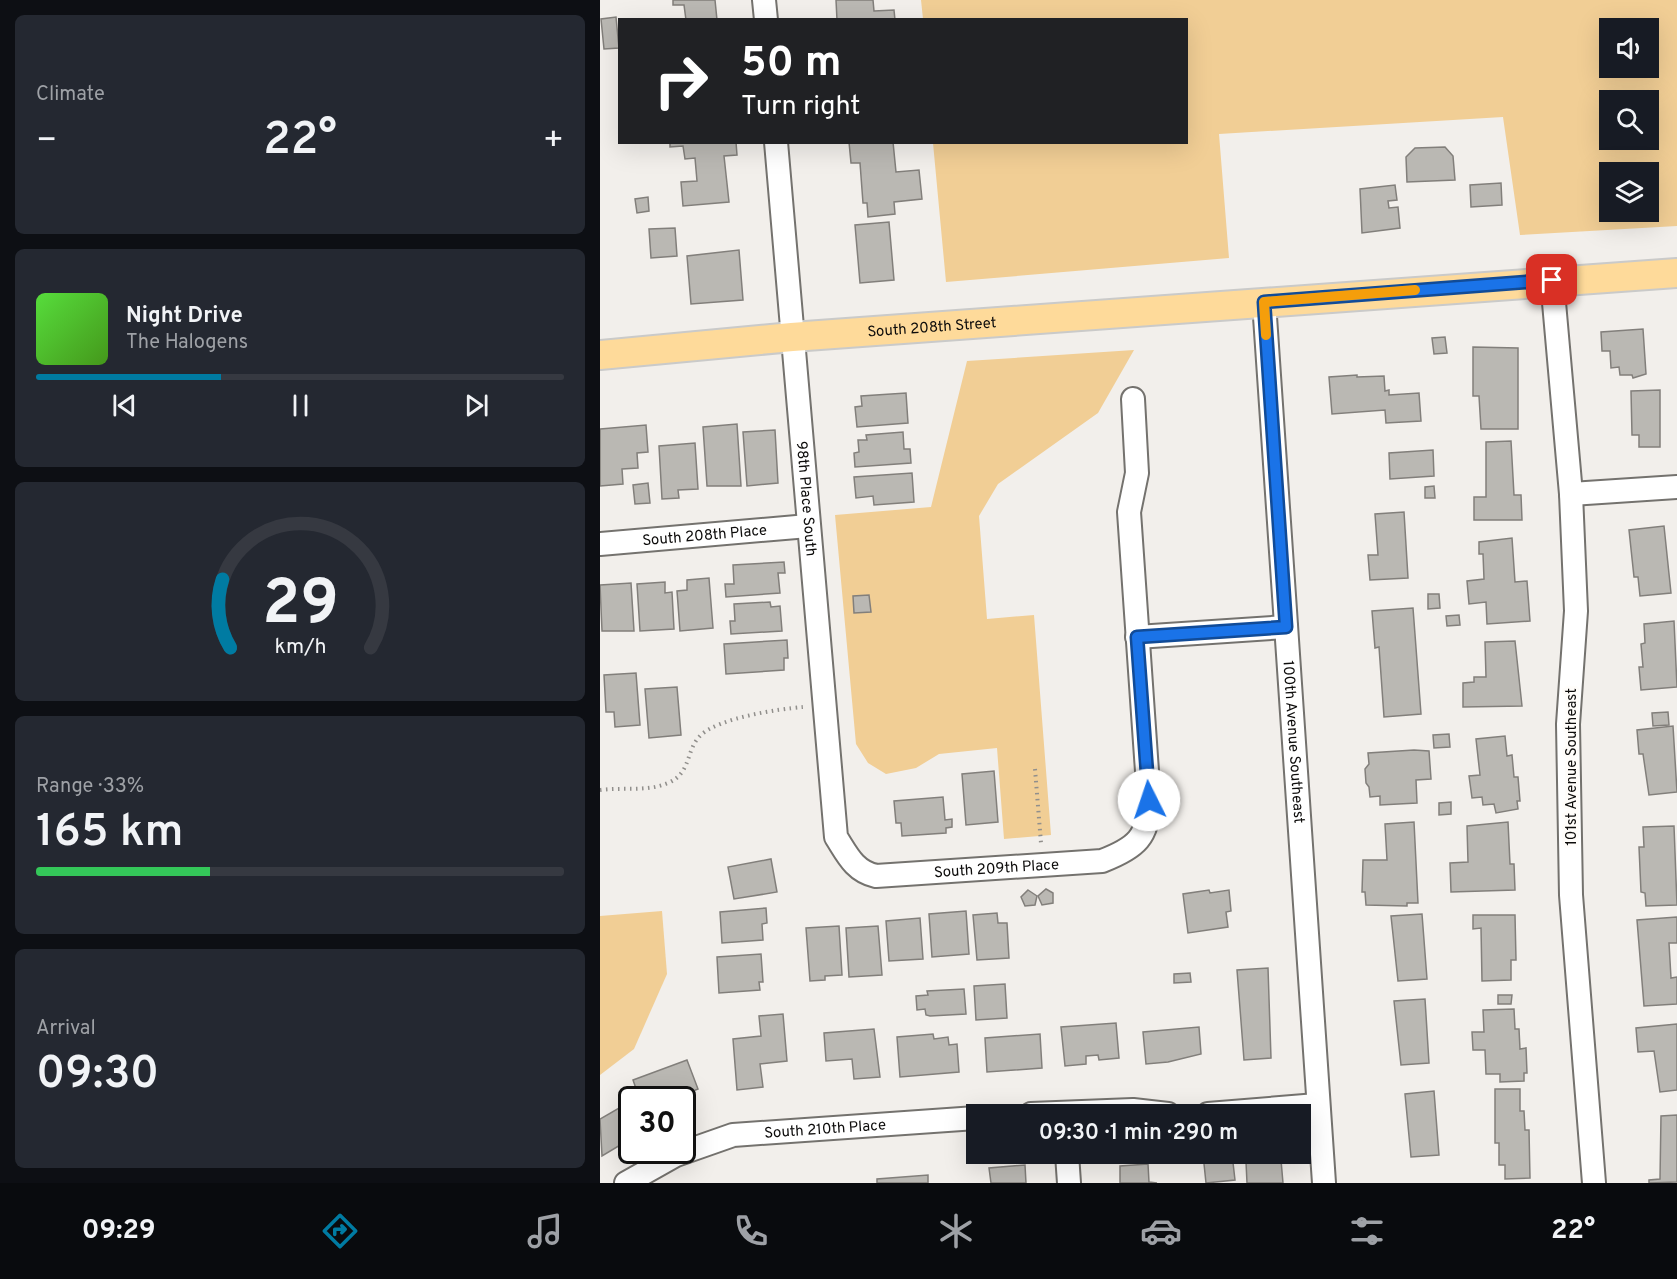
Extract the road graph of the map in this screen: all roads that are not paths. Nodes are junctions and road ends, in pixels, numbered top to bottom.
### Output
1 (764, 0) edge
2 (766, 18) edge
3 (776, 144) edge
4 (1677, 273) edge
5 (1552, 280) junction
6 (1264, 302) junction
7 (792, 337) junction
8 (600, 355) edge
9 (1133, 399) dead end
10 (1677, 487) edge
11 (1571, 495) junction
12 (808, 526) junction
13 (600, 544) edge
14 (1286, 627) junction
15 (1137, 637) junction
16 (847, 853) joint
17 (1311, 1105) edge
18 (1317, 1105) junction
19 (966, 1119) edge
20 (1068, 1164) edge
21 (626, 1183) edge
22 (1069, 1183) edge
23 (1324, 1183) edge
24 (1594, 1183) edge

1 - 2 street
3 - 7 street, 98th Place South
4 - 5 main road, South 208th Street
5 - 6 main road, South 208th Street
5 - 11 street, 101st Avenue Southeast
6 - 7 main road, South 208th Street
6 - 14 street, 100th Avenue Southeast
7 - 8 main road, South 208th Street
7 - 12 street, 98th Place South
9 - 15 street
10 - 11 street
11 - 24 street, 101st Avenue Southeast
12 - 13 street, South 208th Place
12 - 16 street, 98th Place South
14 - 15 street
14 - 18 street, 100th Avenue Southeast
15 - 16 street, South 209th Place
17 - 18 street
18 - 23 street, 100th Avenue Southeast
19 - 21 street, South 210th Place
20 - 22 street

